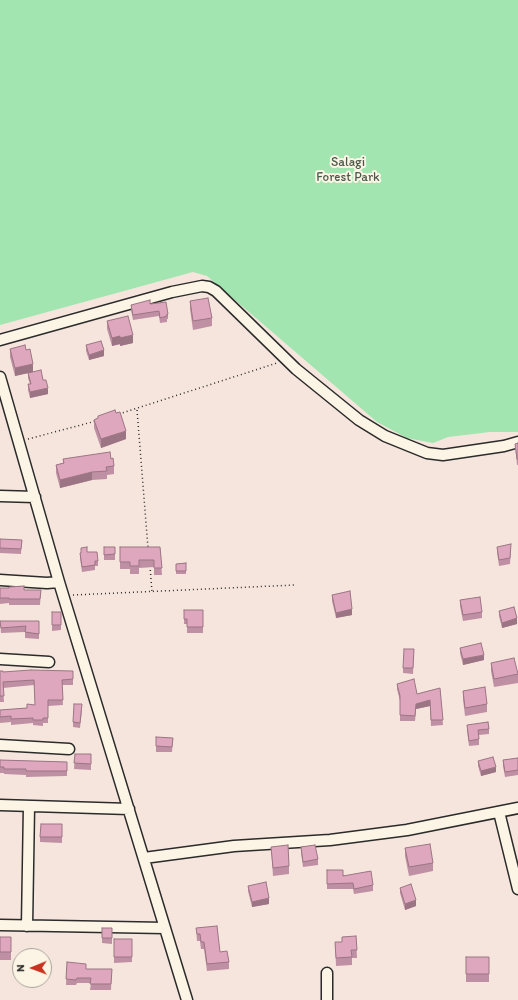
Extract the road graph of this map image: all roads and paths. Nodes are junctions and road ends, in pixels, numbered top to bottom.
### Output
1 (0, 340) edge
2 (286, 359) junction
3 (0, 377) edge
4 (137, 409) junction
5 (115, 416) edge
6 (100, 420) edge
7 (18, 442) junction
8 (518, 442) edge
9 (0, 496) edge
10 (35, 497) junction
11 (149, 552) edge
12 (149, 560) edge
13 (0, 580) edge
14 (59, 582) junction
15 (295, 585) dead end
16 (152, 592) junction
17 (63, 596) junction
18 (0, 659) edge
19 (49, 662) dead end
20 (0, 745) edge
21 (70, 749) dead end
22 (0, 805) edge
23 (29, 806) junction
24 (518, 808) edge
25 (129, 809) junction
26 (499, 812) junction
27 (144, 858) junction
28 (518, 889) edge
29 (0, 925) edge
30 (27, 926) junction
31 (165, 928) junction
32 (327, 973) dead end
33 (187, 1000) edge
34 (327, 1000) edge

1 - 2 street
2 - 4 path
2 - 8 street
3 - 7 street
4 - 5 path
4 - 11 path
6 - 7 path
7 - 10 street
9 - 10 street
10 - 14 street
12 - 16 path
13 - 14 street
14 - 17 street
15 - 16 path
16 - 17 path
17 - 25 street
18 - 19 street
20 - 21 street
22 - 23 street
23 - 25 street
23 - 30 street
24 - 26 street
25 - 27 street
26 - 27 street
26 - 28 street
27 - 31 street
29 - 30 street
30 - 31 street
31 - 33 street
32 - 34 street

